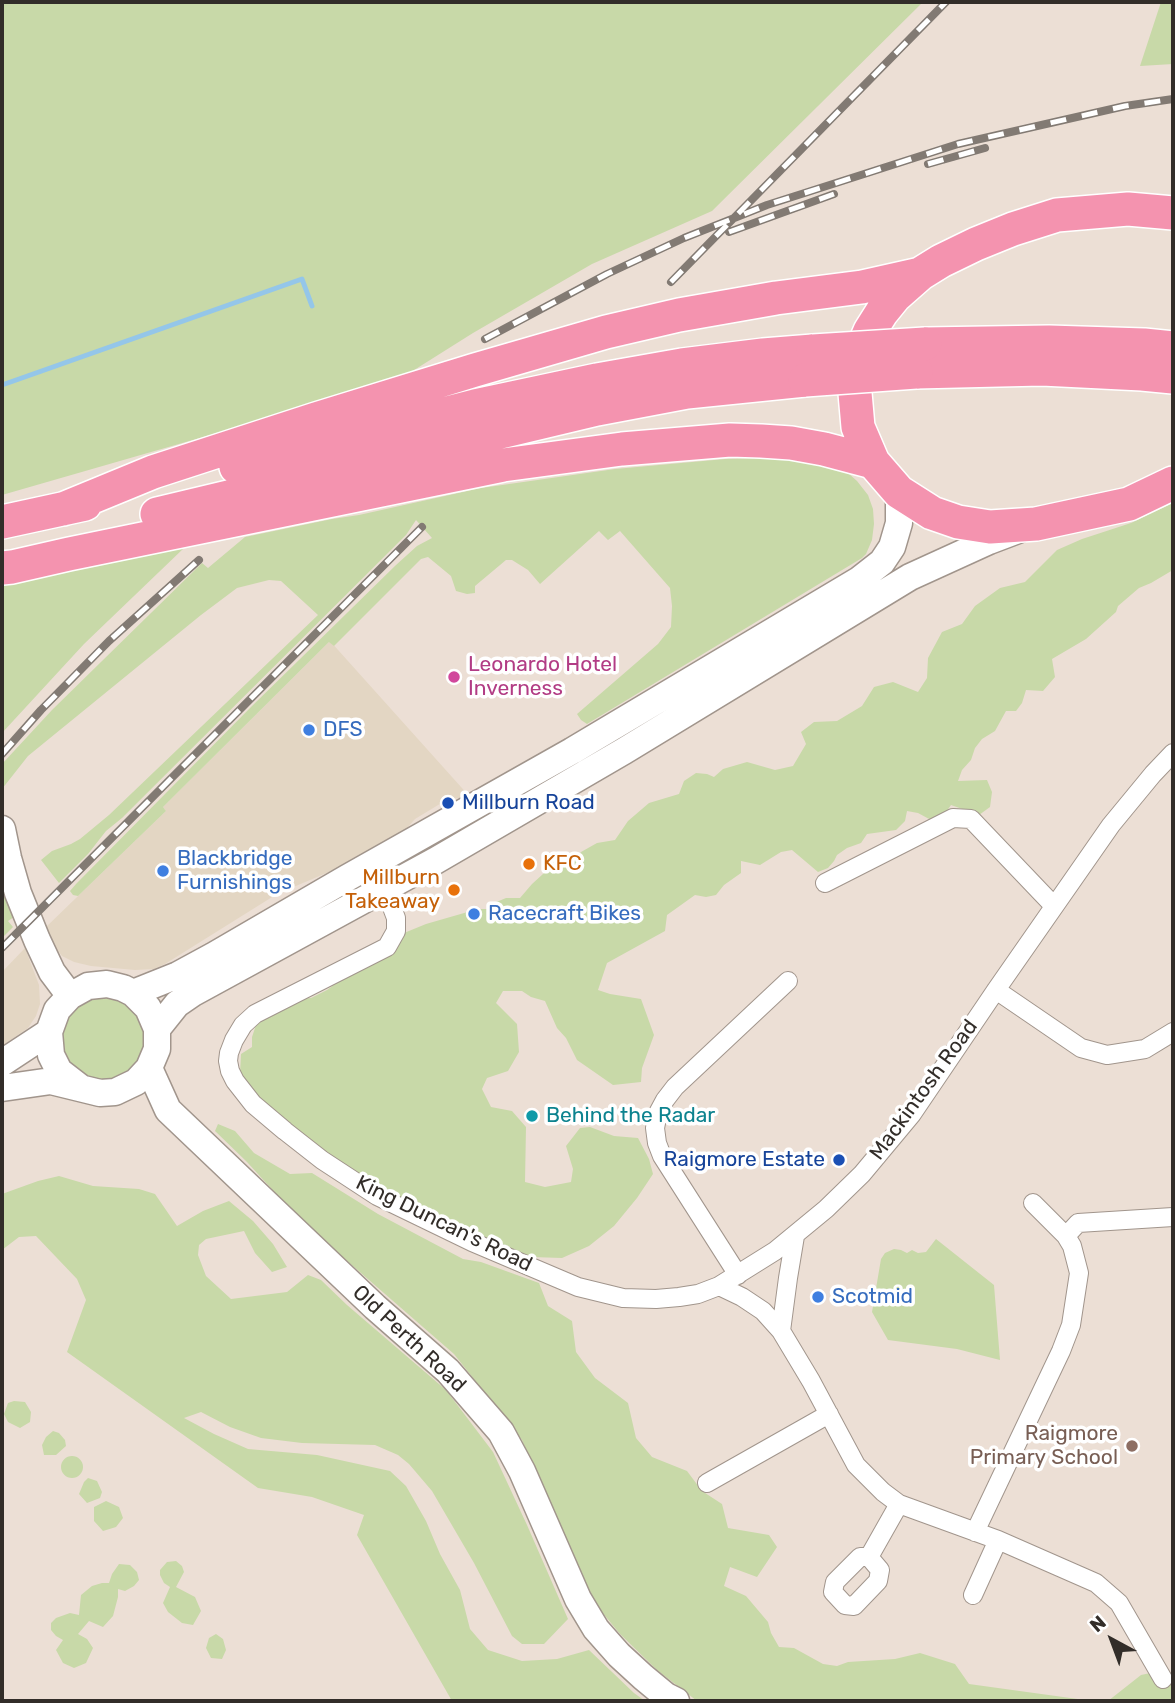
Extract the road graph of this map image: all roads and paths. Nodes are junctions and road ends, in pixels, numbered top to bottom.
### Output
1 (1173, 194) edge
2 (1128, 209) junction
3 (1173, 213) edge
4 (920, 274) junction
5 (1173, 348) edge
6 (921, 358) junction
7 (809, 366) junction
8 (1173, 377) edge
9 (873, 462) junction
10 (1173, 483) edge
11 (899, 492) junction
12 (63, 509) junction
13 (2, 522) edge
14 (1036, 524) junction
15 (2, 552) edge
16 (2, 568) edge
17 (1173, 753) edge
18 (2, 829) edge
19 (825, 883) dead end
20 (385, 889) junction
21 (302, 904) junction
22 (1054, 906) junction
23 (788, 981) dead end
24 (996, 990) junction
25 (133, 993) junction
26 (70, 996) junction
27 (157, 1029) junction
28 (49, 1032) junction
29 (1173, 1032) edge
30 (2, 1063) edge
31 (149, 1068) junction
32 (2, 1088) edge
33 (81, 1088) junction
34 (115, 1091) junction
35 (168, 1110) junction
36 (1033, 1203) dead end
37 (1173, 1217) edge
38 (795, 1236) junction
39 (1066, 1236) junction
40 (738, 1275) junction
41 (719, 1286) junction
42 (781, 1331) junction
43 (829, 1414) junction
44 (707, 1483) dead end
45 (899, 1504) junction
46 (975, 1532) junction
47 (998, 1540) junction
48 (869, 1557) dead end
49 (973, 1595) dead end
50 (1163, 1679) dead end
51 (676, 1701) edge

1 - 2 highway
2 - 3 highway
2 - 4 highway
4 - 9 highway
4 - 12 highway
5 - 6 highway
6 - 7 highway, bridge
6 - 8 highway
7 - 12 highway
7 - 15 highway
9 - 11 highway
9 - 16 highway
10 - 14 highway
11 - 14 highway
11 - 21 main road
12 - 13 highway
14 - 20 main road
17 - 22 street, Mackintosh Road
18 - 26 main road
19 - 22 street
20 - 21 main road
20 - 27 main road
20 - 41 street, King Duncan's Road
21 - 25 main road
22 - 24 street, Mackintosh Road
23 - 40 street
24 - 29 street
24 - 38 street, Mackintosh Road
25 - 26 main road
25 - 27 main road
26 - 28 main road
27 - 31 main road
28 - 30 main road
28 - 33 main road
31 - 34 main road
31 - 35 main road, Old Perth Road
32 - 33 main road
33 - 34 main road
34 - 35 main road, Old Perth Road
35 - 51 main road, Old Perth Road
36 - 39 street
37 - 39 street
38 - 40 street, Mackintosh Road
38 - 42 street
39 - 46 street
40 - 41 street, King Duncan's Road
41 - 42 street
42 - 43 street
43 - 44 street
43 - 45 street
45 - 46 street
45 - 48 street
46 - 47 street
47 - 49 street
47 - 50 street

